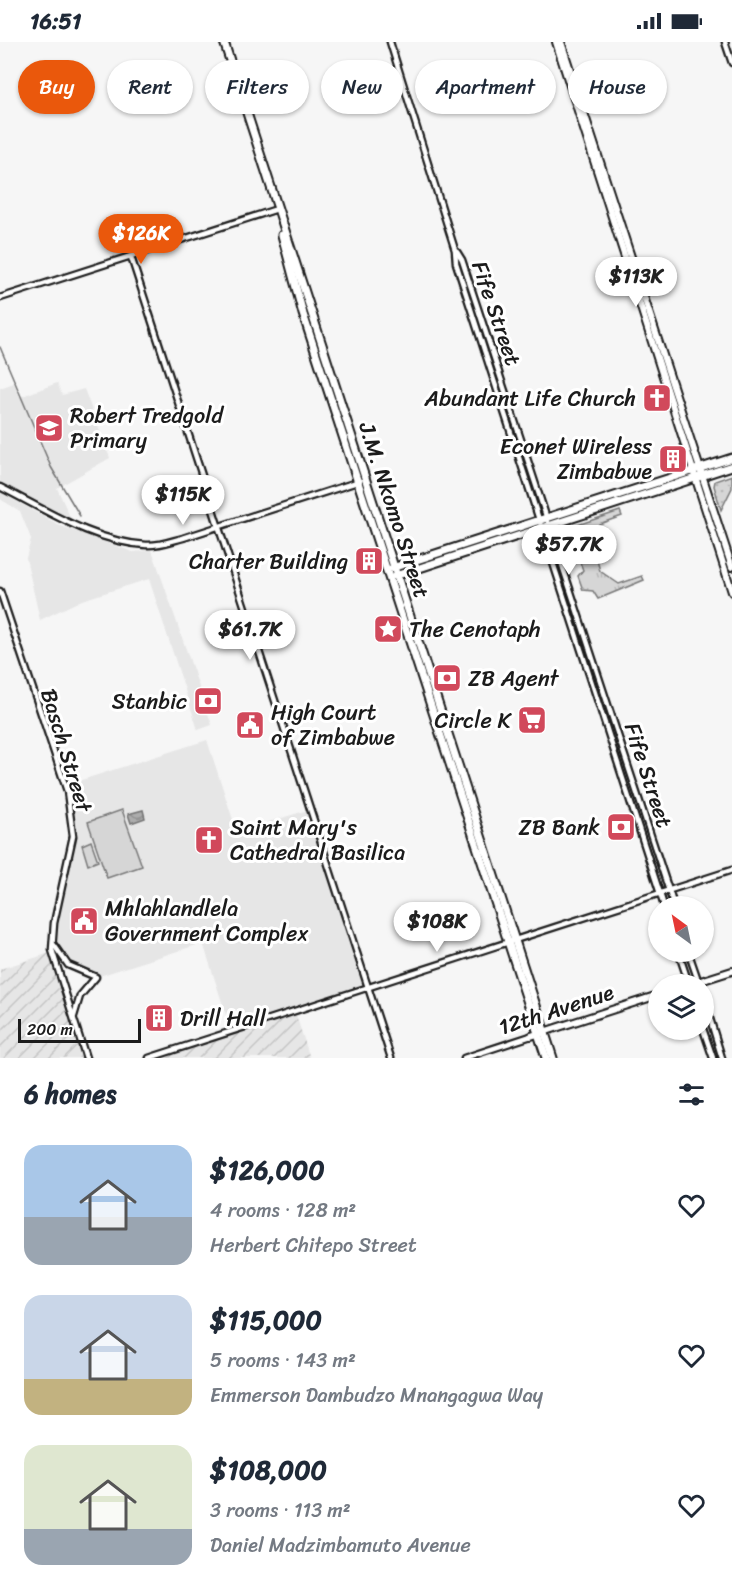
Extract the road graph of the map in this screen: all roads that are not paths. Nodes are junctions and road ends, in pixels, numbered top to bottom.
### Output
1 (222, 42) edge
2 (390, 42) edge
3 (556, 42) edge
4 (561, 42) edge
5 (725, 42) edge
6 (732, 63) edge
7 (274, 210) junction
8 (455, 250) junction
9 (130, 257) junction
10 (0, 298) edge
11 (732, 458) edge
12 (732, 466) edge
13 (698, 473) junction
14 (367, 478) junction
15 (358, 482) junction
16 (0, 488) edge
17 (549, 521) junction
18 (541, 524) junction
19 (218, 527) junction
20 (732, 567) edge
21 (397, 571) junction
22 (388, 574) junction
23 (0, 591) edge
24 (732, 592) edge
25 (732, 870) edge
26 (669, 891) junction
27 (660, 893) junction
28 (661, 896) edge
29 (671, 896) edge
30 (512, 941) junction
31 (54, 945) junction
32 (732, 971) edge
33 (714, 977) edge
34 (368, 987) junction
35 (648, 998) edge
36 (74, 1019) junction
37 (714, 1032) edge
38 (538, 1034) junction
39 (707, 1040) edge
40 (87, 1058) edge
41 (149, 1058) edge
42 (391, 1058) edge
43 (464, 1058) edge
44 (546, 1058) edge
45 (553, 1058) edge
46 (713, 1058) edge
47 (722, 1058) edge

1 - 7 highway, J.M. Nkomo Street
1 - 14 highway, J.M. Nkomo Street
2 - 8 street
3 - 13 main road
4 - 13 main road
5 - 6 street
7 - 9 street
7 - 15 highway, J.M. Nkomo Street
8 - 17 street, Fife Street
8 - 18 street, Fife Street
9 - 10 street
9 - 19 street
11 - 13 highway
12 - 13 highway
13 - 17 highway
13 - 20 main road
13 - 24 main road
14 - 15 street
14 - 21 highway, J.M. Nkomo Street
15 - 19 street
15 - 22 highway, J.M. Nkomo Street
16 - 19 street
17 - 18 highway
17 - 26 street, Fife Street
18 - 21 highway
18 - 27 street, Fife Street
19 - 34 street
21 - 22 highway
21 - 30 highway, J.M. Nkomo Street
22 - 30 highway, J.M. Nkomo Street
23 - 31 street, Basch Street
25 - 26 street
26 - 27 street
26 - 29 street, Fife Street
27 - 28 street, Fife Street
27 - 30 street
30 - 34 street
30 - 38 highway, J.M. Nkomo Street
31 - 36 street, Basch Street
31 - 36 street
32 - 33 main road
34 - 41 street
34 - 42 street
35 - 38 main road, 12th Avenue
36 - 40 street, Basch Street
37 - 47 street
38 - 43 street, 12th Avenue
38 - 44 highway, J.M. Nkomo Street
38 - 45 highway, J.M. Nkomo Street
39 - 46 street

